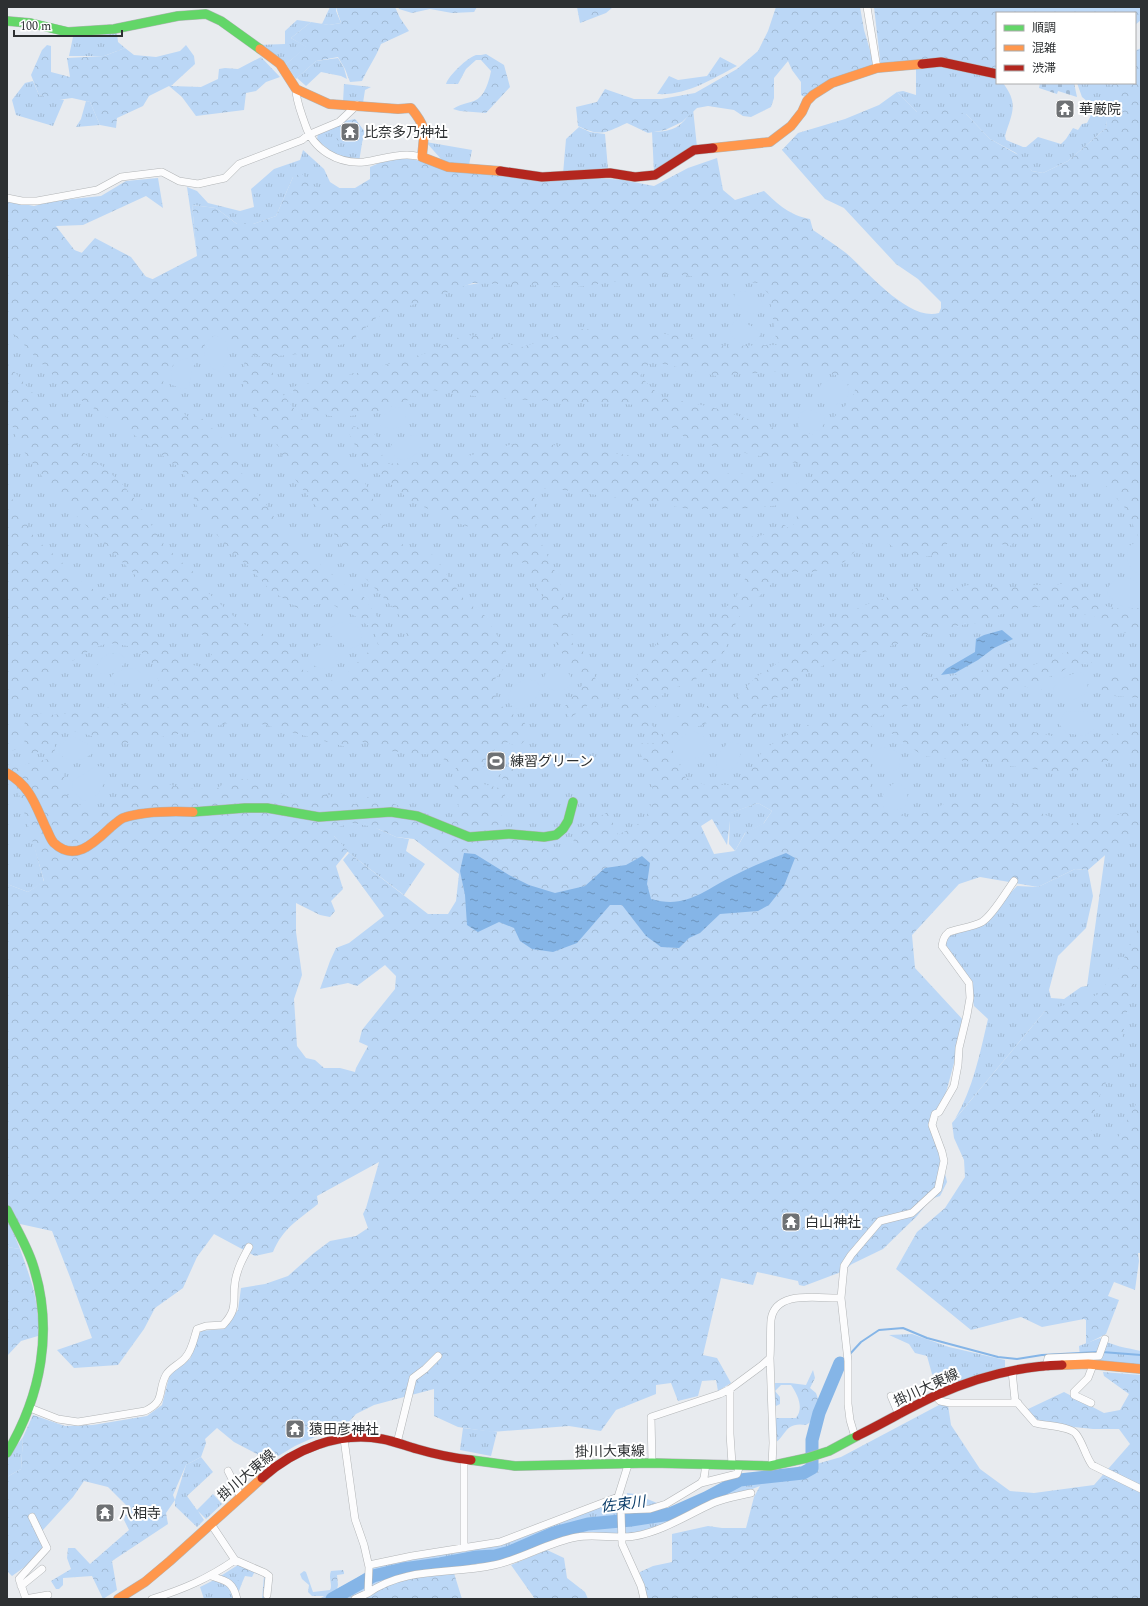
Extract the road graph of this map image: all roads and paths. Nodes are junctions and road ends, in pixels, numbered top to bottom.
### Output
1 (867, 7) edge
2 (7, 21) edge
3 (877, 68) junction
4 (996, 74) edge
5 (296, 89) junction
6 (357, 105) junction
7 (308, 135) junction
8 (422, 157) junction
9 (7, 198) edge
10 (7, 773) edge
11 (573, 802) dead end
12 (1014, 882) dead end
13 (7, 1210) edge
14 (249, 1247) dead end
15 (841, 1298) junction
16 (1104, 1340) dead end
17 (438, 1356) dead end
18 (770, 1358) junction
19 (1093, 1365) junction
20 (1046, 1366) junction
21 (1141, 1369) edge
22 (1012, 1371) junction
23 (730, 1389) junction
24 (891, 1396) dead end
25 (935, 1396) junction
26 (1018, 1404) junction
27 (1091, 1404) dead end
28 (30, 1408) junction
29 (899, 1415) junction
30 (855, 1437) junction
31 (344, 1439) junction
32 (397, 1443) junction
33 (7, 1453) edge
34 (464, 1459) junction
35 (652, 1464) junction
36 (706, 1464) junction
37 (736, 1464) junction
38 (628, 1465) junction
39 (772, 1465) junction
40 (228, 1471) dead end
41 (701, 1483) junction
42 (1141, 1489) edge
43 (751, 1493) dead end
44 (241, 1497) junction
45 (618, 1497) junction
46 (621, 1512) junction
47 (32, 1517) dead end
48 (211, 1524) junction
49 (621, 1535) junction
50 (464, 1548) junction
51 (235, 1560) junction
52 (369, 1566) junction
53 (42, 1569) dead end
54 (212, 1576) junction
55 (21, 1586) junction
56 (368, 1590) junction
57 (48, 1595) dead end
58 (267, 1595) dead end
59 (129, 1596) edge
60 (25, 1599) edge
61 (118, 1599) edge
62 (152, 1599) edge
63 (237, 1599) edge
64 (355, 1599) edge
65 (644, 1599) edge

1 - 3 street
2 - 5 street
3 - 4 street
3 - 8 street
5 - 6 street
5 - 7 street
6 - 7 street
6 - 8 street
7 - 8 street
7 - 9 street
10 - 11 street
12 - 15 street
13 - 28 street
14 - 28 street
15 - 18 street
15 - 30 street
16 - 20 street
17 - 32 street
18 - 23 street
18 - 39 street
19 - 20 street, 掛川大東線
19 - 21 street, 掛川大東線
19 - 27 street
20 - 22 street, 掛川大東線
22 - 25 street, 掛川大東線
22 - 26 street
23 - 35 street
23 - 37 street
24 - 29 street
25 - 26 street
25 - 29 street, 掛川大東線
26 - 42 street
28 - 33 street
29 - 30 street, 掛川大東線
30 - 39 street, 掛川大東線
31 - 32 street, 掛川大東線
31 - 44 street, 掛川大東線
31 - 52 street
32 - 34 street, 掛川大東線
34 - 38 street, 掛川大東線
34 - 50 street
35 - 36 street, 掛川大東線
35 - 38 street, 掛川大東線
36 - 37 street, 掛川大東線
36 - 41 street
37 - 39 street, 掛川大東線
37 - 41 street
38 - 45 street
40 - 44 street
41 - 46 street
43 - 49 street
44 - 48 street, 掛川大東線
45 - 46 street
45 - 50 street
46 - 49 street
47 - 55 street
48 - 51 street
48 - 59 street, 掛川大東線
49 - 56 street
49 - 65 street
50 - 52 street
51 - 54 street
51 - 58 street
52 - 56 street
53 - 55 street
54 - 62 street
54 - 63 street
55 - 60 street
56 - 64 street
57 - 60 street
59 - 61 street, 掛川大東線

